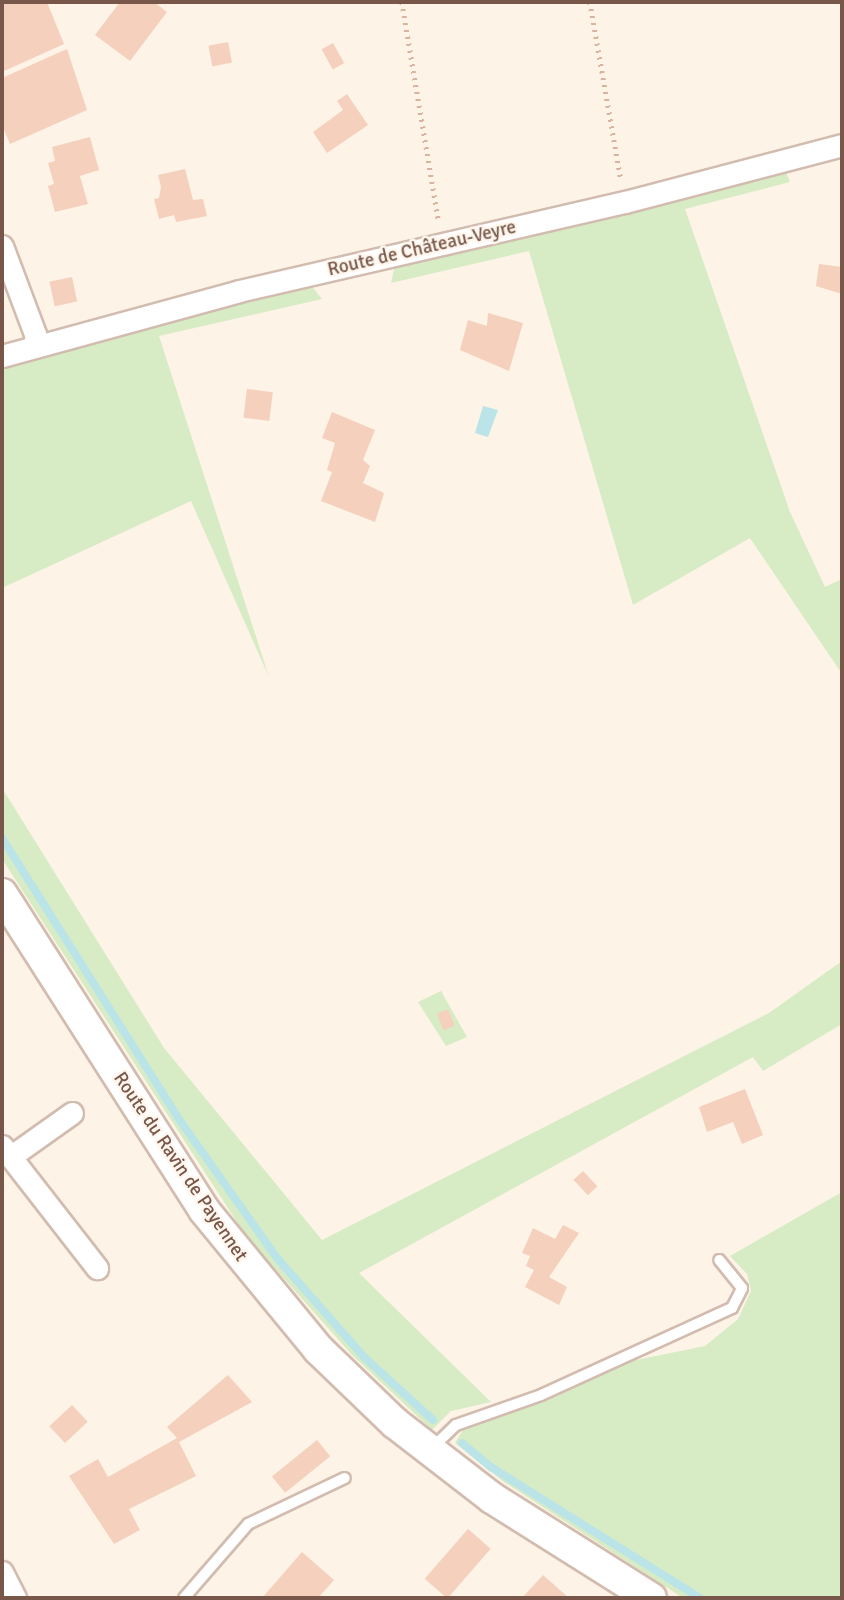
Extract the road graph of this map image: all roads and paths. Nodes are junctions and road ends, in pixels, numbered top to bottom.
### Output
1 (402, 2) edge
2 (590, 2) edge
3 (842, 145) edge
4 (625, 202) junction
5 (442, 244) junction
6 (2, 246) edge
7 (36, 346) junction
8 (2, 356) edge
9 (5, 897) edge
10 (72, 1114) dead end
11 (6, 1151) edge
12 (719, 1260) dead end
13 (97, 1268) dead end
14 (430, 1450) junction
15 (345, 1478) dead end
16 (2, 1572) edge
17 (15, 1598) edge
18 (184, 1598) edge
19 (651, 1598) edge

1 - 5 path
2 - 4 path
3 - 4 street, Route de Château-Veyre
4 - 5 street, Route de Château-Veyre
5 - 7 street, Route de Château-Veyre
6 - 7 street
7 - 8 street, Route de Château-Veyre
9 - 14 street, Route du Ravin de Payennet
10 - 11 street
11 - 13 street
12 - 14 lane
14 - 19 street, Route du Ravin de Payennet
15 - 18 lane
16 - 17 street

